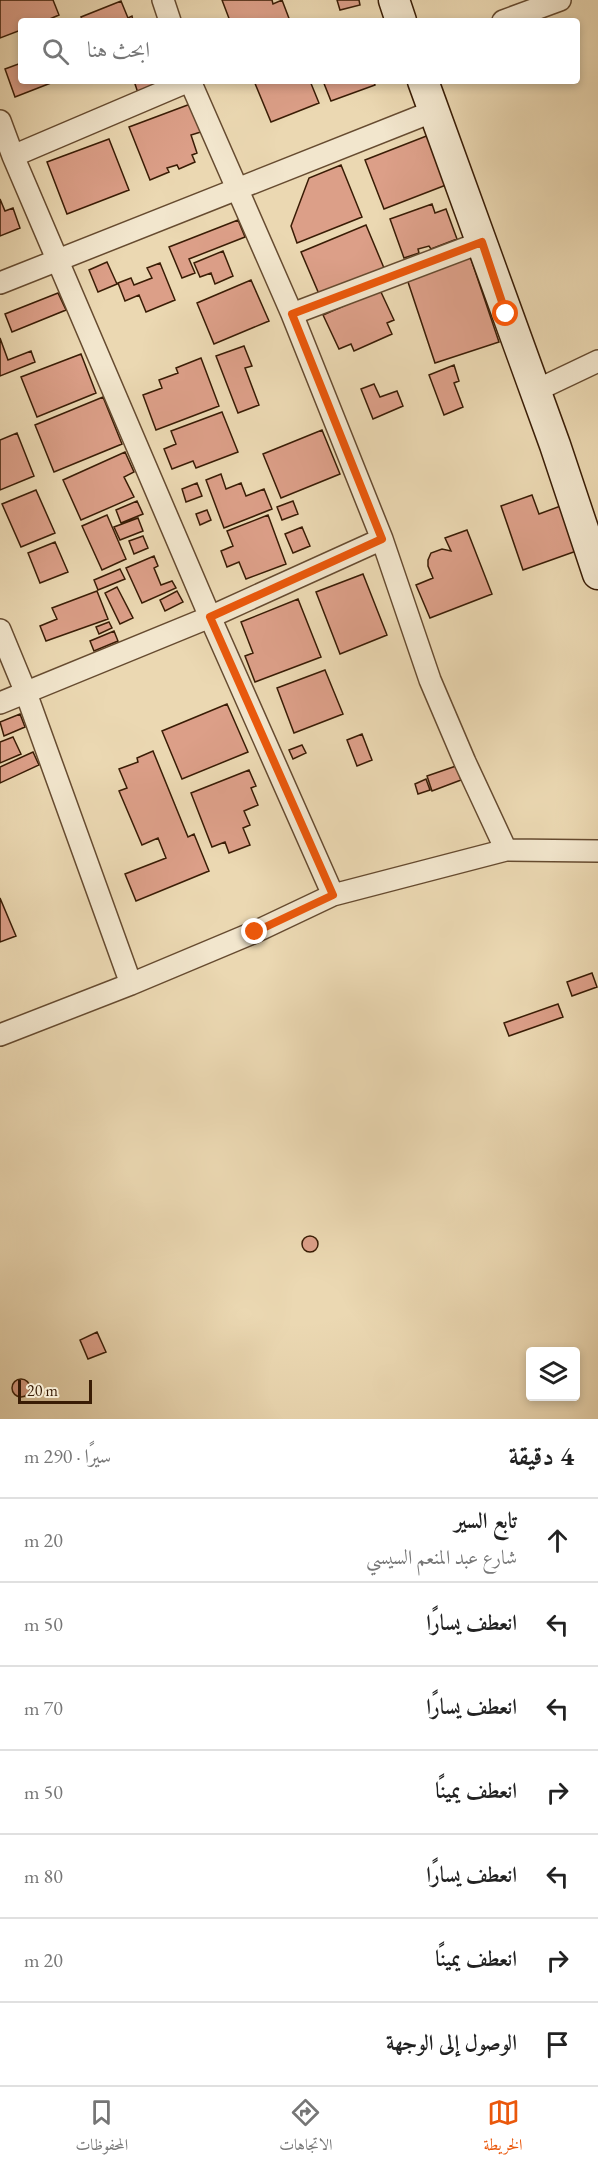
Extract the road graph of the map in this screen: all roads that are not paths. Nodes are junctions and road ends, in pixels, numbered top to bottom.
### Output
1 (163, 0) edge
2 (394, 0) edge
3 (560, 0) edge
4 (169, 18) edge
5 (400, 18) edge
6 (511, 18) edge
7 (183, 84) edge
8 (191, 84) edge
9 (424, 84) edge
10 (434, 111) junction
11 (0, 121) edge
12 (13, 156) junction
13 (238, 189) junction
14 (482, 242) junction
15 (58, 258) junction
16 (0, 283) edge
17 (292, 314) junction
18 (598, 361) edge
19 (535, 391) junction
20 (382, 539) junction
21 (596, 560) edge
22 (210, 617) junction
23 (0, 630) edge
24 (26, 693) junction
25 (0, 703) edge
26 (506, 850) junction
27 (598, 851) edge
28 (333, 895) junction
29 (131, 984) junction
30 (0, 1035) edge

1 - 4 street
2 - 5 street
3 - 6 street
7 - 12 street
8 - 13 street
9 - 10 street
10 - 13 street
10 - 14 street
11 - 12 street
12 - 15 street
13 - 15 street
13 - 17 street
14 - 17 street
14 - 19 street
15 - 16 street
15 - 22 street
17 - 20 street
18 - 19 street
19 - 21 street
20 - 22 street
20 - 26 street
22 - 24 street
22 - 28 street
23 - 24 street
24 - 25 street
24 - 29 street
26 - 27 street
26 - 28 street
28 - 29 street
29 - 30 street

